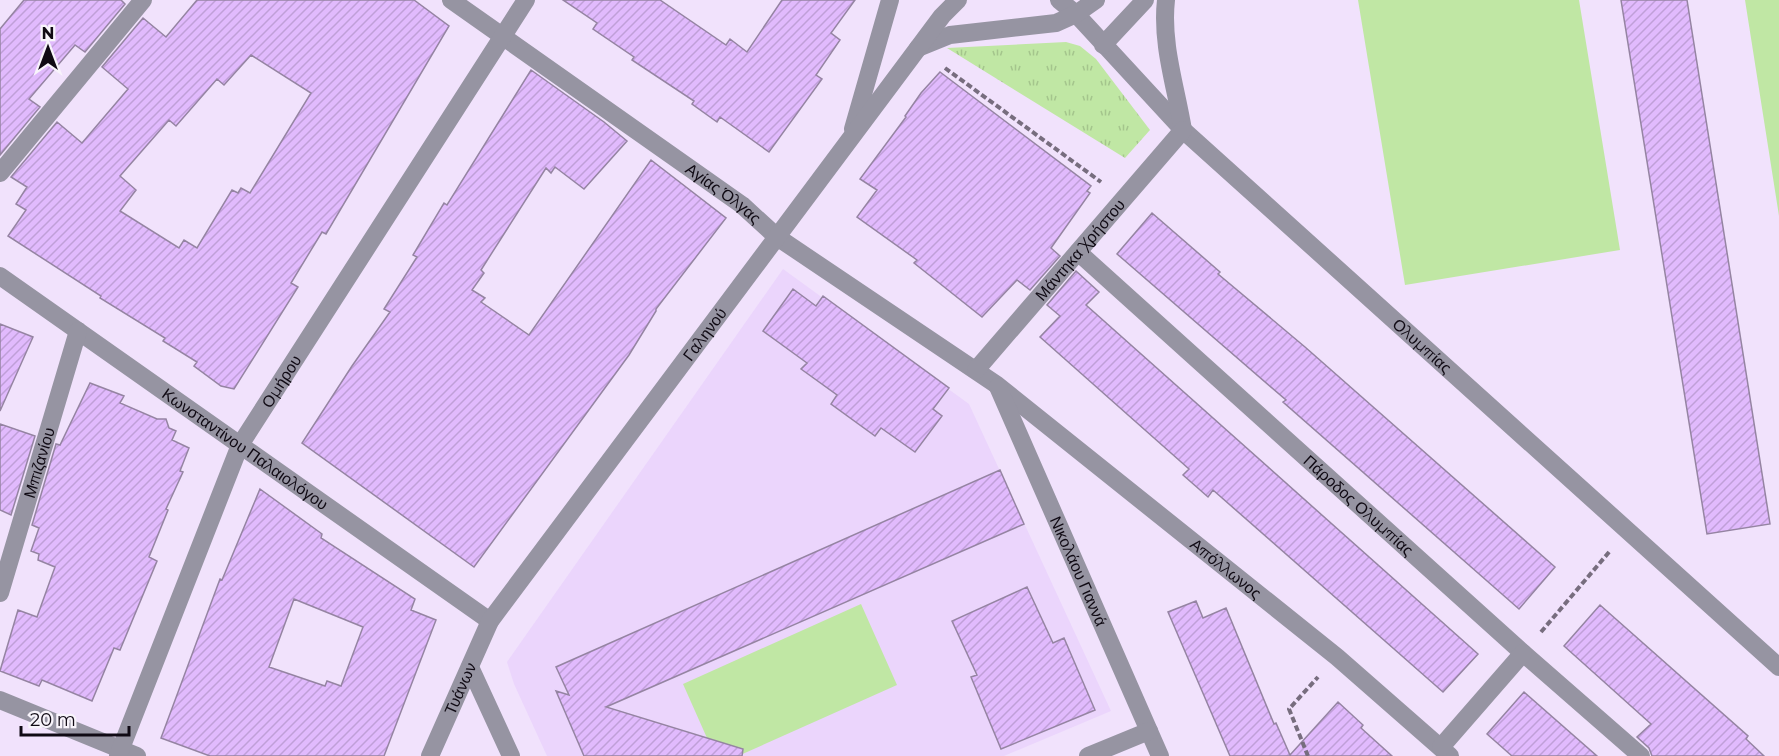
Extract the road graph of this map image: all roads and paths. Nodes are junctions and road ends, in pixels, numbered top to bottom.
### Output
1 (143, 0) edge
2 (451, 0) edge
3 (526, 0) edge
4 (890, 0) edge
5 (958, 0) edge
6 (1059, 0) edge
7 (1096, 0) edge
8 (1145, 0) edge
9 (1166, 0) edge
10 (1076, 14) junction
11 (503, 36) junction
12 (1103, 45) junction
13 (918, 48) junction
14 (1183, 130) junction
15 (850, 139) junction
16 (0, 173) edge
17 (1123, 199) junction
18 (777, 237) junction
19 (1078, 252) junction
20 (0, 276) edge
21 (78, 331) junction
22 (976, 370) junction
23 (997, 385) junction
24 (240, 445) junction
25 (1627, 531) junction
26 (0, 593) edge
27 (490, 621) junction
28 (1523, 653) junction
29 (1337, 657) junction
30 (1779, 667) edge
31 (470, 668) junction
32 (0, 700) edge
33 (1149, 731) junction
34 (1446, 752) edge
35 (125, 754) edge
36 (430, 756) edge
37 (511, 756) edge
38 (1088, 756) edge
39 (1160, 756) edge
40 (1308, 756) edge
41 (1641, 756) edge

1 - 16 street
2 - 11 street, Αγίας Όλγας
3 - 11 street, Ομήρου
4 - 15 street
5 - 13 street, Γαληνού
6 - 10 street
7 - 10 street
8 - 12 street
9 - 14 street
10 - 12 street, Ολυμπίας
10 - 13 street
11 - 18 street, Αγίας Όλγας
11 - 24 street, Ομήρου
12 - 14 street, Ολυμπίας
13 - 15 street, Γαληνού
13 - 17 path
14 - 17 street, Μάντηκα Χρήστου
14 - 25 street, Ολυμπίας
15 - 18 street, Γαληνού
17 - 19 street, Μάντηκα Χρήστου
18 - 22 street, Αγίας Όλγας
18 - 27 street, Γαληνού
19 - 22 street, Μάντηκα Χρήστου
19 - 28 street, Πάροδος Ολυμπίας
20 - 21 street, Κωνσταντίνου Παλαιολόγου
21 - 24 street, Κωνσταντίνου Παλαιολόγου
21 - 26 street, Μπιζανίου
22 - 23 street, Αγίας Όλγας
23 - 29 street, Απόλλωνος
23 - 33 street, Νικολάου Γιαννά
24 - 27 street, Κωνσταντίνου Παλαιολόγου
24 - 35 street, Ομήρου
25 - 28 path
25 - 30 street, Ολυμπίας
27 - 31 street, Τυάνων
28 - 34 street
28 - 41 street, Πάροδος Ολυμπίας
29 - 34 street, Απόλλωνος
29 - 40 path
31 - 36 street, Τυάνων
31 - 37 street
32 - 35 street
33 - 38 street
33 - 39 street, Νικολάου Γιαννά

